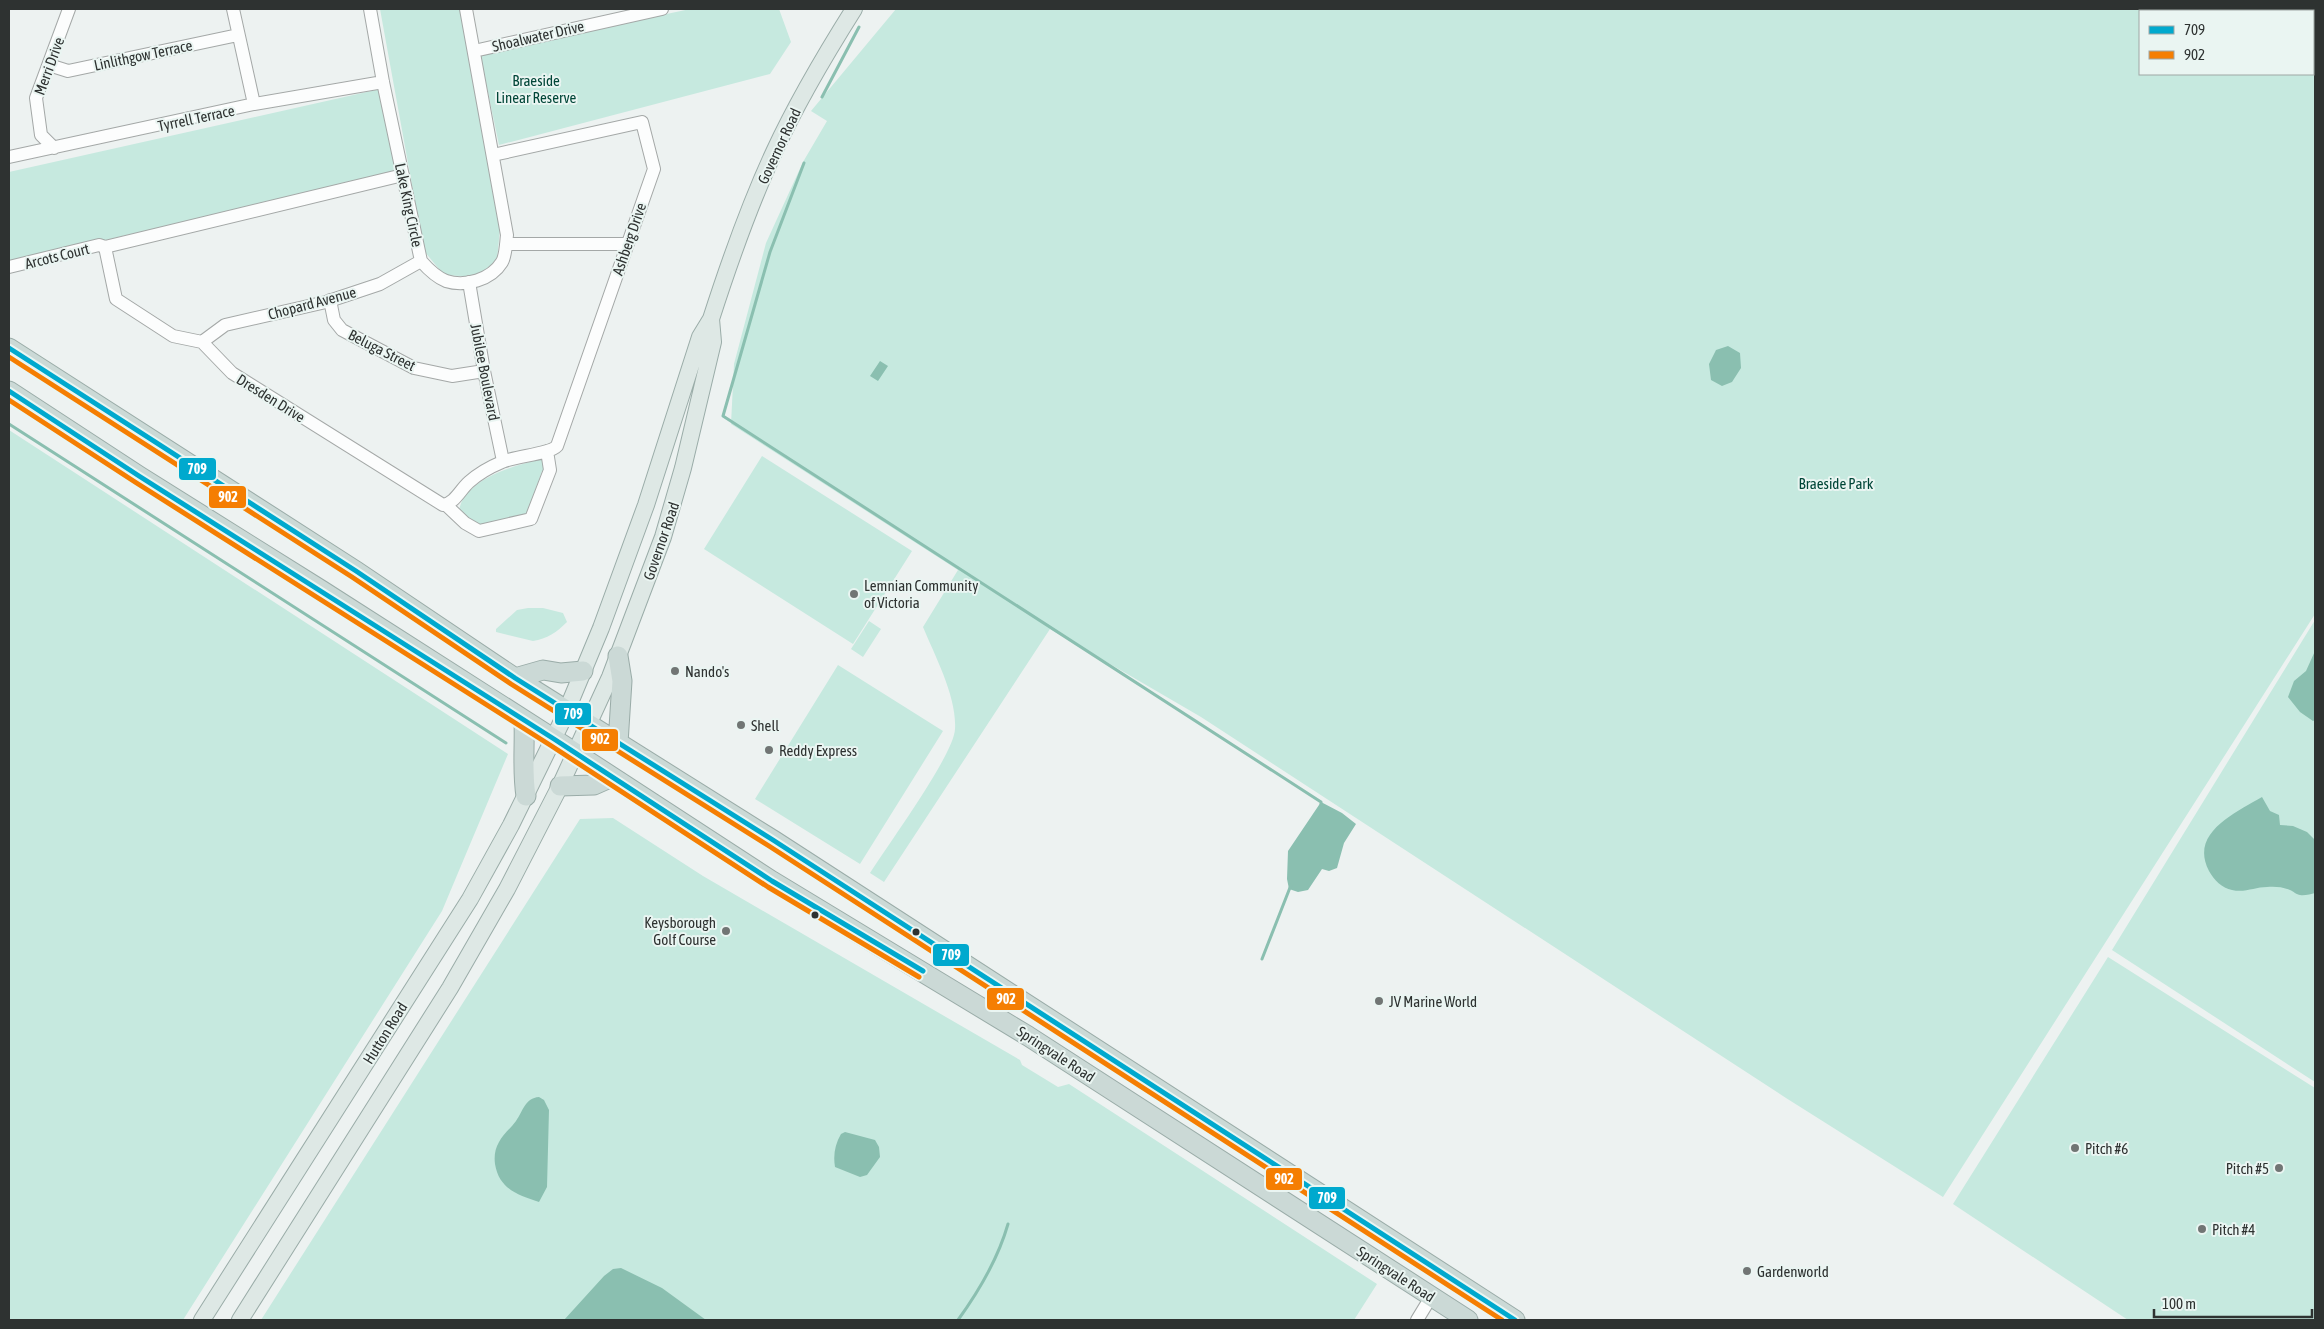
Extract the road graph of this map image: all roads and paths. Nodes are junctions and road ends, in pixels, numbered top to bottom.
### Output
1 (70, 9) edge
2 (233, 9) edge
3 (370, 9) edge
4 (466, 9) edge
5 (662, 9) edge
6 (854, 9) edge
7 (602, 15) edge
8 (238, 35) junction
9 (474, 51) junction
10 (49, 65) junction
11 (383, 82) junction
12 (254, 104) junction
13 (54, 148) junction
14 (493, 155) junction
15 (9, 157) edge
16 (404, 175) junction
17 (506, 244) junction
18 (627, 244) junction
19 (104, 247) junction
20 (421, 261) junction
21 (9, 267) edge
22 (469, 282) junction
23 (330, 300) junction
24 (711, 319) junction
25 (202, 342) junction
26 (9, 348) edge
27 (484, 371) junction
28 (9, 391) edge
29 (547, 451) junction
30 (502, 461) junction
31 (446, 505) junction
32 (618, 656) junction
33 (583, 671) junction
34 (515, 678) junction
35 (567, 710) junction
36 (524, 720) junction
37 (589, 725) junction
38 (554, 739) junction
39 (618, 743) junction
40 (576, 753) junction
41 (612, 777) junction
42 (560, 786) junction
43 (526, 796) junction
44 (1432, 1297) junction
45 (202, 1320) edge
46 (240, 1320) edge
47 (1417, 1320) edge
48 (1468, 1320) edge
49 (1515, 1320) edge

1 - 10 street, Merri Drive
2 - 8 street
3 - 11 street, Lake King Circle
4 - 9 street, Lake King Circle
5 - 7 street, Shoalwater Drive
6 - 24 main road, Governor Road
7 - 9 street, Shoalwater Drive
8 - 10 street, Linlithgow Terrace
8 - 12 street
9 - 14 street, Lake King Circle
10 - 13 street, Merri Drive
11 - 12 street, Tyrrell Terrace
11 - 16 street, Lake King Circle
12 - 13 street, Tyrrell Terrace
13 - 15 street, Tyrrell Terrace
14 - 17 street, Lake King Circle
14 - 18 street, Ashberg Drive
16 - 19 street
16 - 20 street, Lake King Circle
17 - 18 street
17 - 22 street, Lake King Circle
18 - 29 street, Ashberg Drive
19 - 21 street, Arcots Court
19 - 25 street
20 - 22 street, Lake King Circle
20 - 23 street, Chopard Avenue
22 - 27 street, Jubilee Boulevard
23 - 25 street, Chopard Avenue
23 - 27 street, Beluga Street
24 - 32 main road, Governor Road
24 - 33 main road, Governor Road
25 - 31 street, Dresden Drive
26 - 34 highway, Springvale Road
27 - 30 street, Jubilee Boulevard
28 - 36 highway, Springvale Road
29 - 30 street
29 - 31 street, Dresden Drive
30 - 31 street
32 - 37 main road, Governor Road
32 - 39 highway
33 - 34 highway
33 - 35 main road, Governor Road
34 - 35 highway, Springvale Road
35 - 37 highway, Springvale Road
35 - 38 main road, Governor Road
36 - 38 highway, Springvale Road
36 - 43 highway
37 - 39 highway, Springvale Road
37 - 40 main road, Governor Road
38 - 40 highway, Springvale Road
38 - 43 main road, Hutton Road
39 - 49 highway, Springvale Road
40 - 41 highway, Springvale Road
40 - 42 main road, Hutton Road
41 - 42 highway
41 - 44 highway, Springvale Road
42 - 46 main road, Hutton Road
43 - 45 main road, Hutton Road
44 - 47 street
44 - 48 highway, Springvale Road

